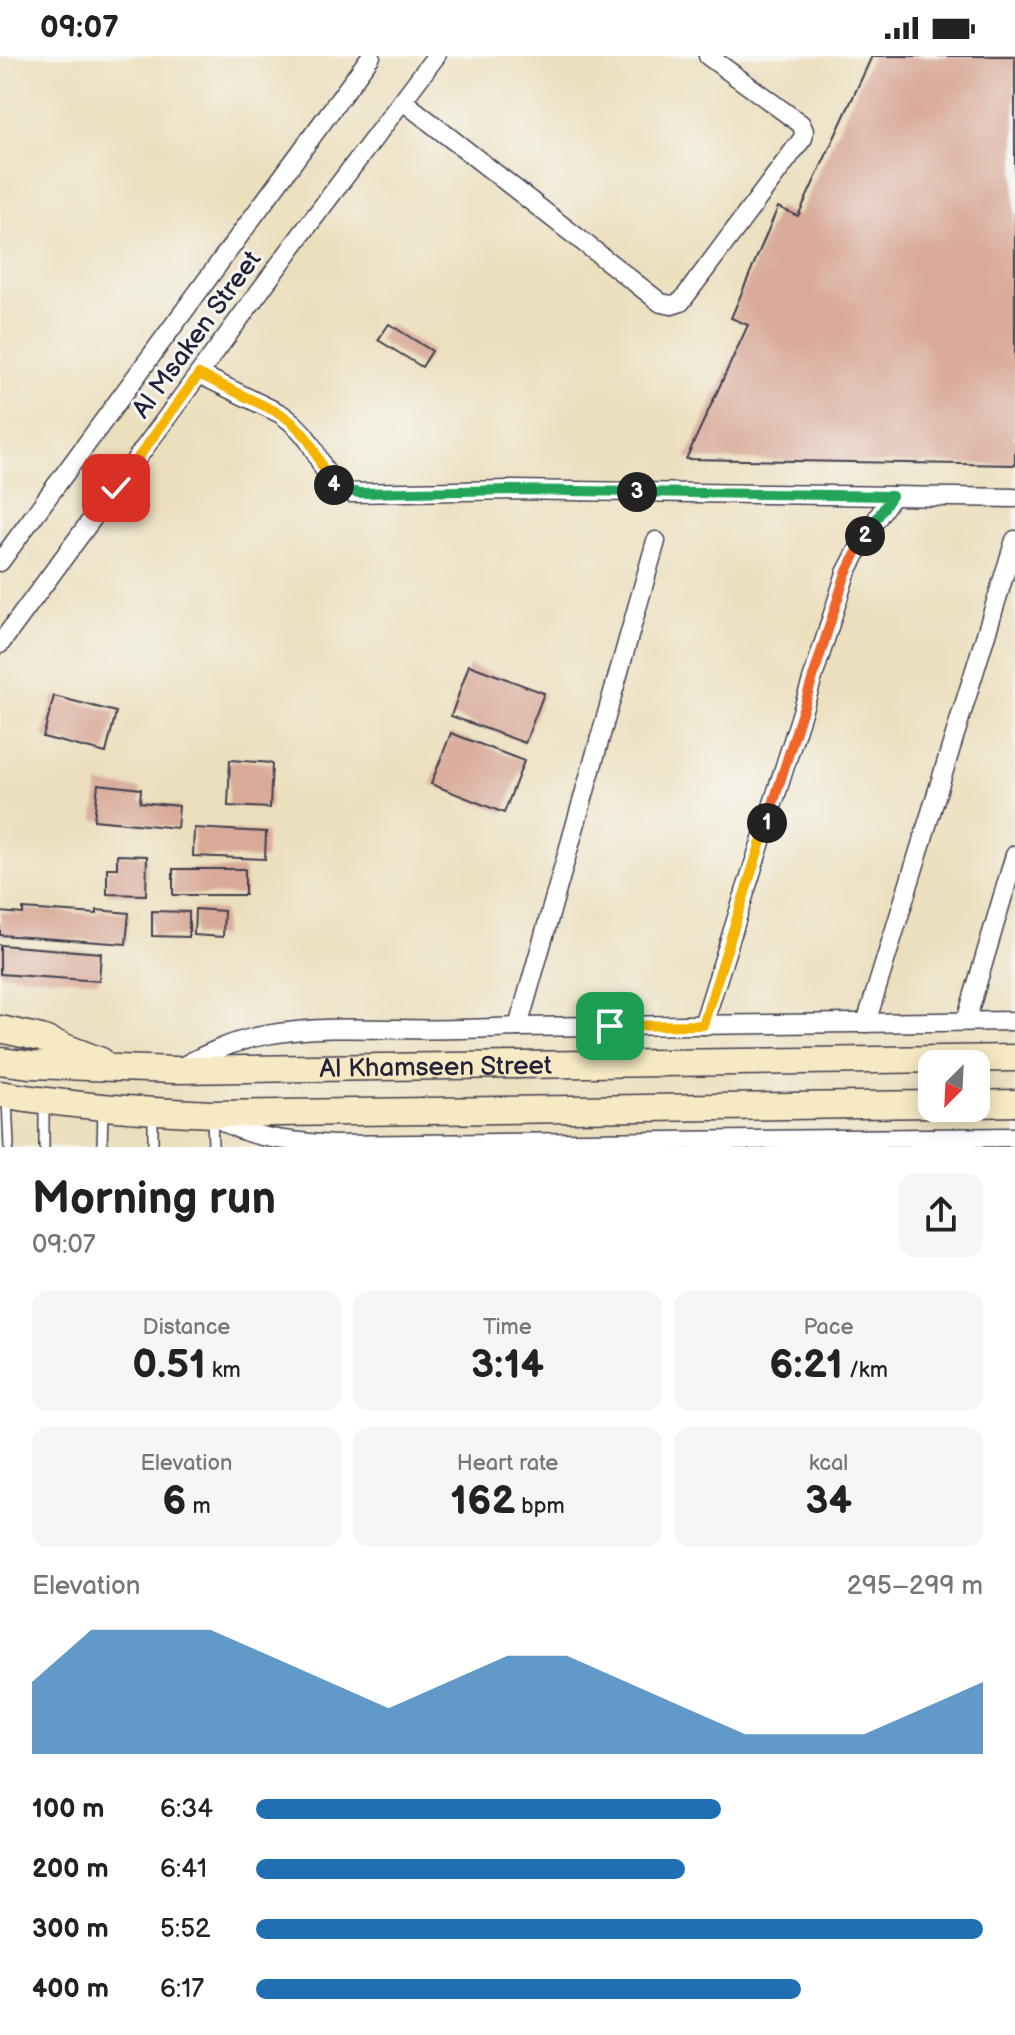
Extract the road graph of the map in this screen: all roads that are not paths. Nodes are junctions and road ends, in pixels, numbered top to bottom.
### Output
1 (371, 56) edge
2 (436, 56) edge
3 (708, 56) edge
4 (403, 101) junction
5 (199, 374) junction
6 (892, 496) junction
7 (1015, 498) edge
8 (1015, 540) edge
9 (656, 541) dead end
10 (0, 562) edge
11 (0, 644) edge
12 (1015, 855) edge
13 (966, 1021) junction
14 (1015, 1021) edge
15 (866, 1023) junction
16 (703, 1025) junction
17 (518, 1027) junction
18 (0, 1029) edge
19 (1015, 1058) edge
20 (0, 1061) edge
21 (115, 1068) junction
22 (175, 1070) junction
23 (4, 1095) edge
24 (44, 1101) junction
25 (1015, 1103) edge
26 (918, 1104) edge
27 (990, 1104) edge
28 (103, 1108) junction
29 (153, 1112) junction
30 (212, 1114) junction
31 (1015, 1137) edge
32 (253, 1140) edge
33 (9, 1147) edge
34 (44, 1147) edge
35 (102, 1147) edge
36 (153, 1147) edge
37 (213, 1147) edge

1 - 10 street, Al Msaken Street
2 - 4 street, Al Msaken Street
3 - 4 street
4 - 5 street, Al Msaken Street
5 - 6 street
5 - 11 street, Al Msaken Street
6 - 7 street
6 - 16 street
8 - 15 street
9 - 17 street
12 - 13 street
13 - 14 street
13 - 15 street
15 - 16 street
16 - 17 street
17 - 22 street
18 - 21 main road
19 - 22 main road, Al Khamseen Street
20 - 21 main road, Al Khamseen Street
21 - 22 main road, Al Khamseen Street
23 - 24 main road, Al Khamseen Street
23 - 33 lane
24 - 28 main road, Al Khamseen Street
24 - 34 lane
25 - 27 main road
26 - 30 main road, Al Khamseen Street
28 - 29 main road, Al Khamseen Street
28 - 35 lane
29 - 30 main road, Al Khamseen Street
29 - 36 lane
30 - 32 street
30 - 37 lane
31 - 32 street

